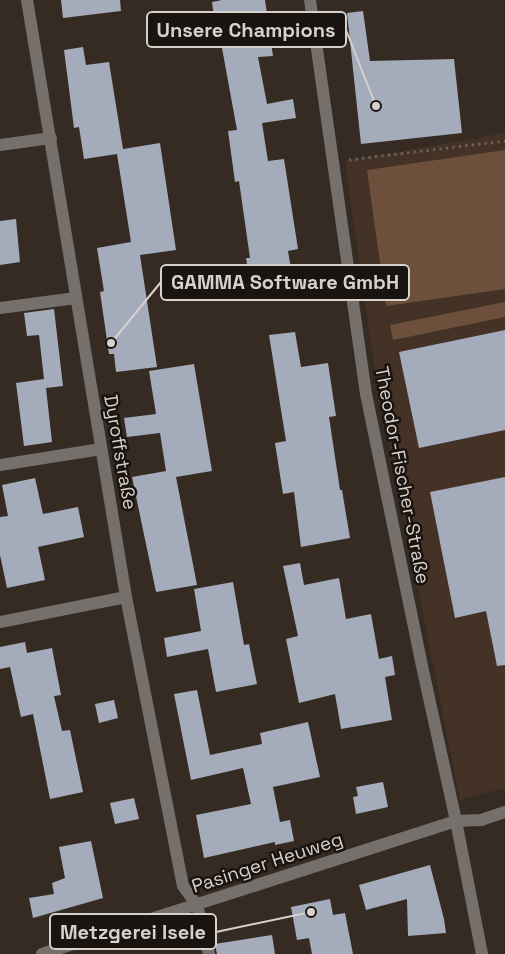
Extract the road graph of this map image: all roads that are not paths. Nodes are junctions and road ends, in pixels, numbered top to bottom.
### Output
1 (27, 0) edge
2 (310, 0) edge
3 (51, 138) junction
4 (0, 145) edge
5 (76, 298) junction
6 (0, 308) edge
7 (101, 449) junction
8 (0, 465) edge
9 (126, 597) junction
10 (0, 622) edge
11 (505, 812) edge
12 (456, 821) junction
13 (197, 905) junction
14 (42, 954) edge
15 (209, 954) edge
16 (482, 954) edge

1 - 3 street, Dyroffstraße
2 - 12 street, Theodor-Fischer-Straße
3 - 4 street
3 - 5 street, Dyroffstraße
5 - 6 street
5 - 7 street, Dyroffstraße
7 - 8 street
7 - 9 street, Dyroffstraße
9 - 10 street
9 - 13 street, Dyroffstraße
11 - 12 street, Pasinger Heuweg
12 - 13 street, Pasinger Heuweg
12 - 16 street, Theodor-Fischer-Straße
13 - 14 street, Pasinger Heuweg
13 - 15 street

